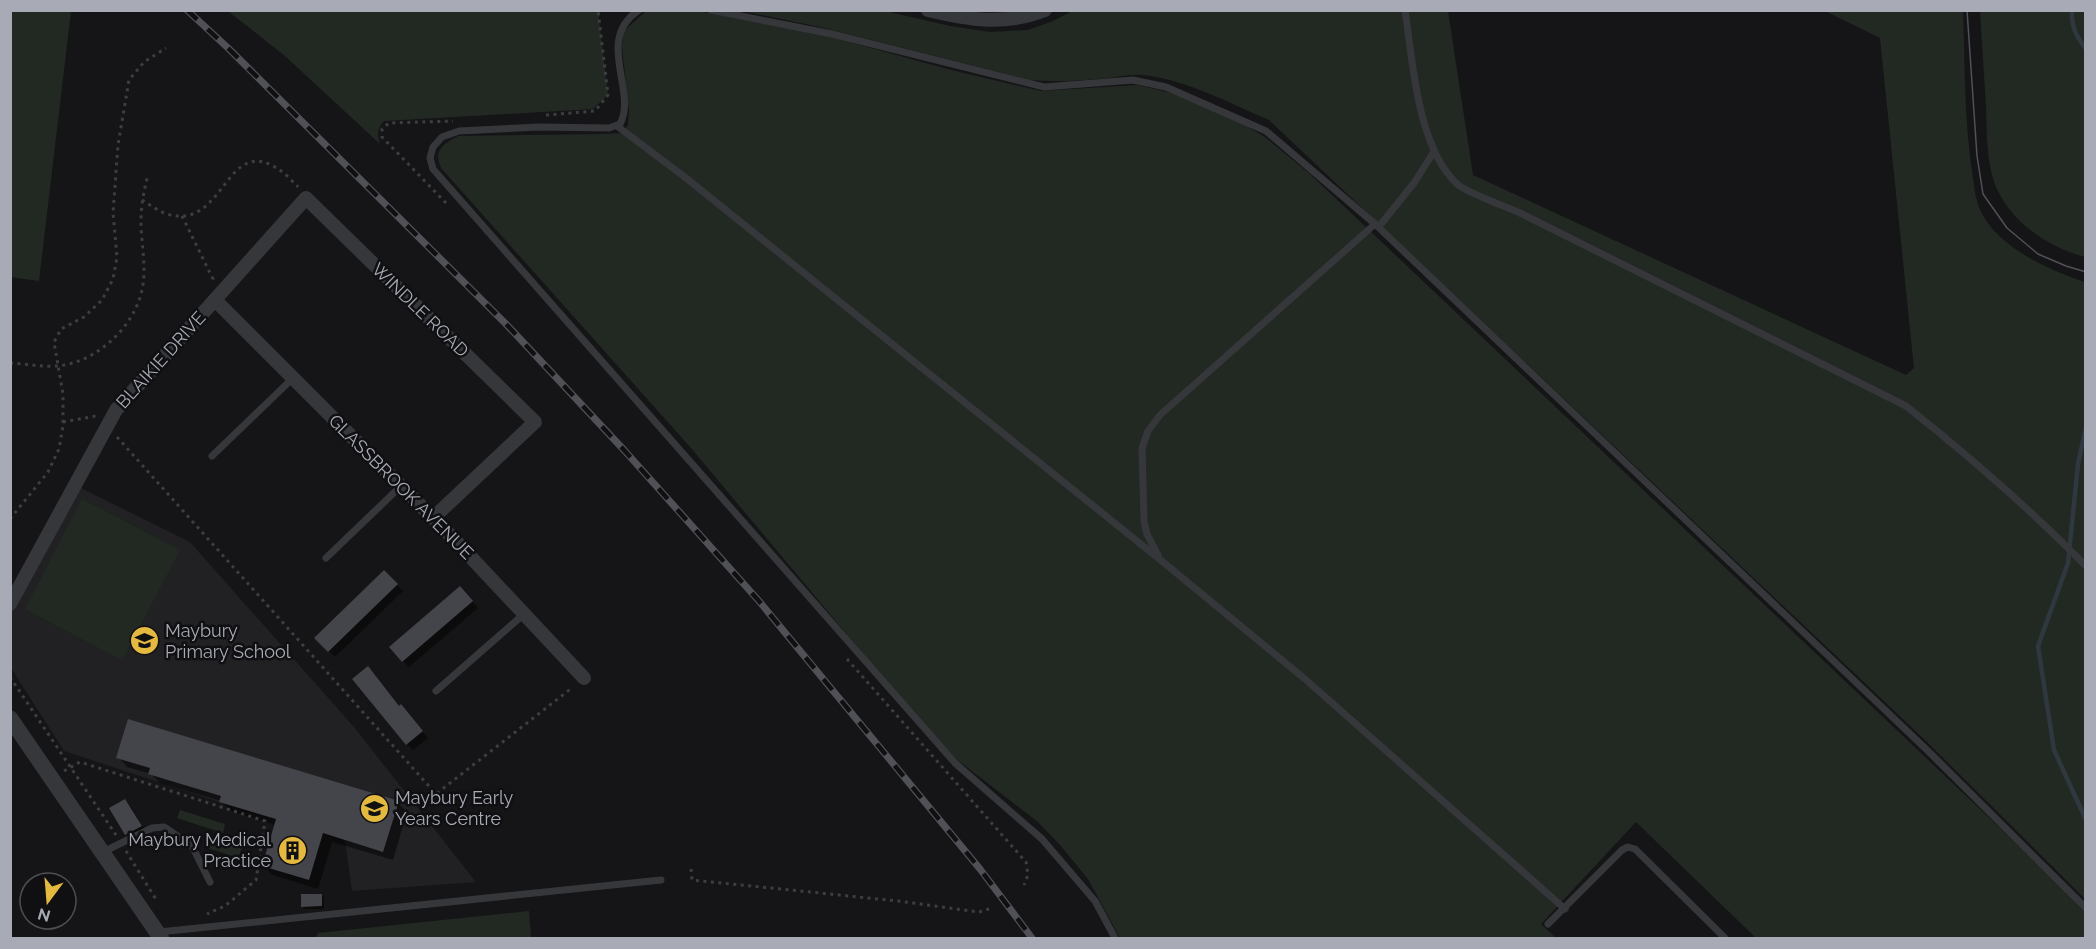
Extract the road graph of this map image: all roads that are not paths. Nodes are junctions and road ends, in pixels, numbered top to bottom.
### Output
1 (639, 10) edge
2 (711, 10) edge
3 (928, 10) edge
4 (1045, 10) edge
5 (1405, 10) edge
6 (616, 126) junction
7 (1433, 153) junction
8 (306, 198) joint
9 (1378, 224) junction
10 (214, 300) junction
11 (293, 378) junction
12 (212, 456) dead end
13 (401, 486) junction
14 (433, 518) junction
15 (326, 558) dead end
16 (1163, 562) junction
17 (2085, 566) edge
18 (10, 604) edge
19 (524, 614) junction
20 (584, 678) road end
21 (436, 691) dead end
22 (10, 718) edge
23 (103, 852) junction
24 (661, 880) dead end
25 (210, 882) dead end
26 (2085, 908) edge
27 (1565, 909) junction
28 (1548, 924) dead end
29 (159, 935) edge
30 (1115, 939) edge
31 (1725, 939) edge

1 - 6 lane
2 - 9 lane
3 - 4 street
5 - 7 lane
6 - 16 lane
6 - 30 lane
7 - 9 lane
7 - 17 lane
8 - 10 street, BLAIKIE DRIVE
8 - 14 street, WINDLE ROAD
9 - 16 lane
9 - 26 lane
10 - 11 street, GLASSBROOK AVENUE
10 - 18 street, BLAIKIE DRIVE
11 - 12 lane
11 - 13 street, GLASSBROOK AVENUE
13 - 14 street, GLASSBROOK AVENUE
13 - 15 lane
14 - 19 street, GLASSBROOK AVENUE
16 - 27 lane
19 - 20 street, GLASSBROOK AVENUE
19 - 21 lane
22 - 23 street
23 - 25 lane
23 - 29 street
24 - 29 lane
27 - 28 lane
27 - 31 lane

